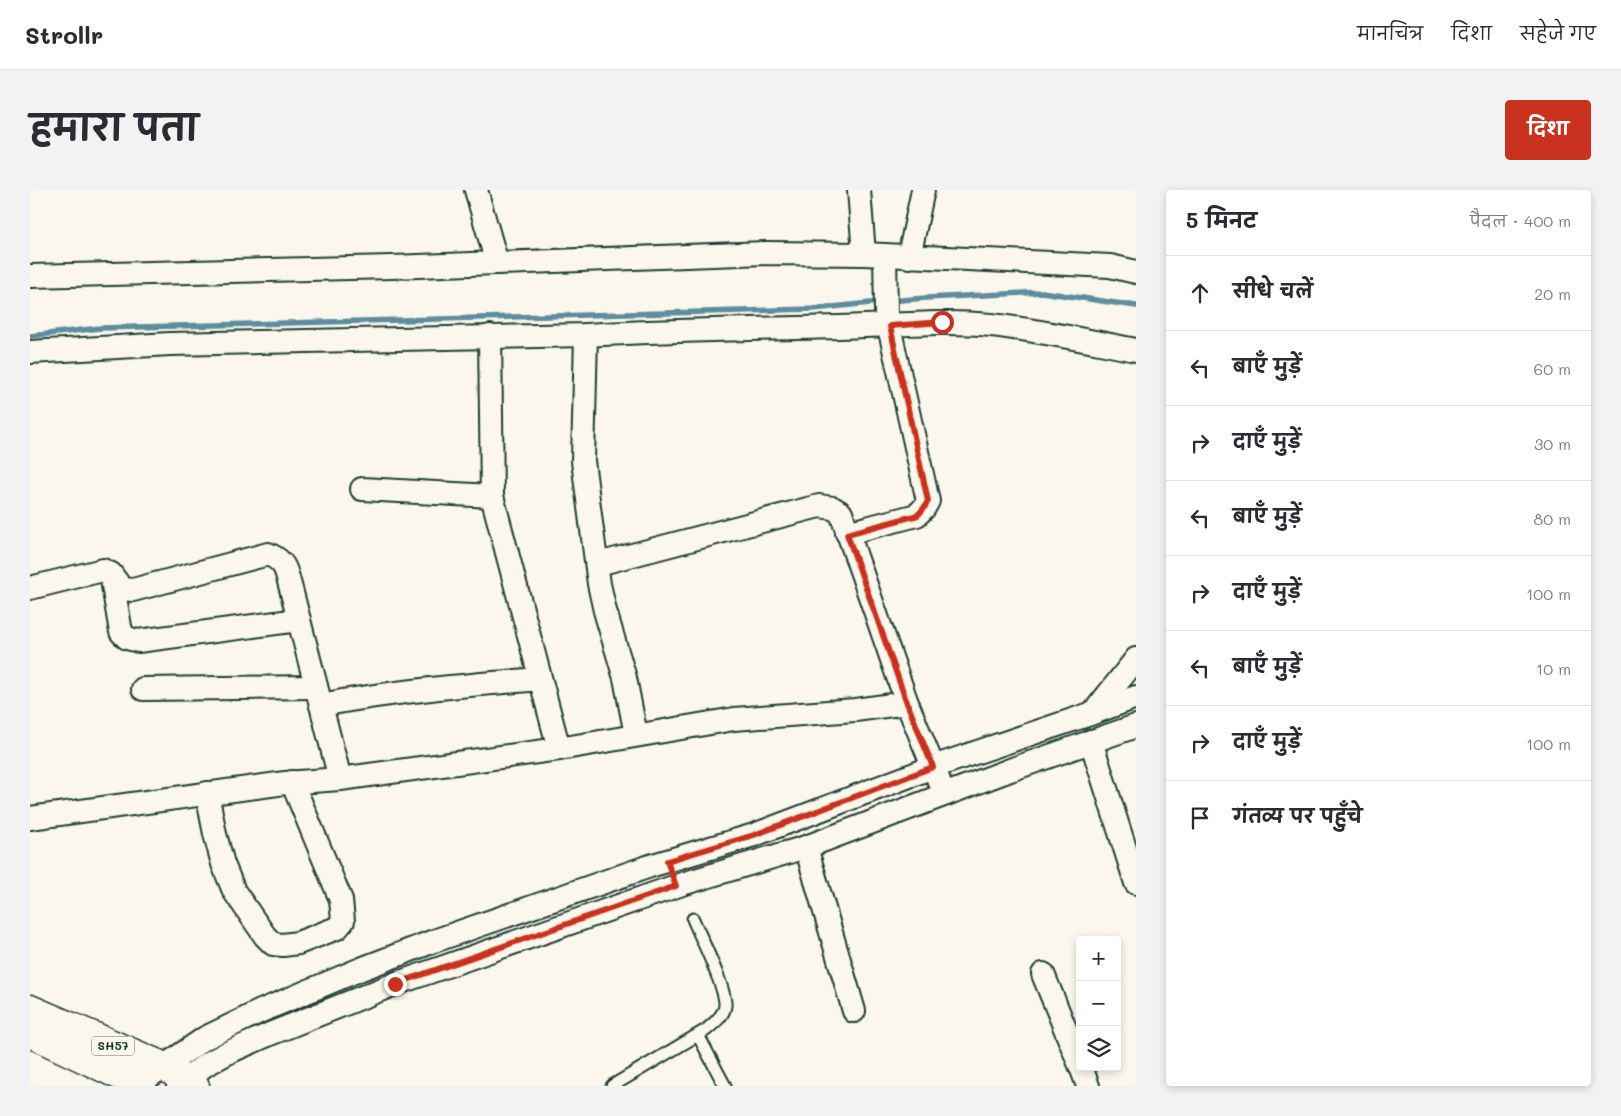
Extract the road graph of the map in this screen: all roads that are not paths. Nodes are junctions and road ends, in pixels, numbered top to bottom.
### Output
1 (476, 190) edge
2 (859, 190) edge
3 (923, 190) edge
4 (909, 257) junction
5 (878, 259) junction
6 (497, 263) junction
7 (1136, 272) edge
8 (30, 276) edge
9 (888, 320) junction
10 (586, 335) junction
11 (490, 336) junction
12 (1136, 350) edge
13 (30, 352) edge
14 (362, 489) dead end
15 (492, 496) junction
16 (847, 534) junction
17 (598, 564) junction
18 (112, 574) junction
19 (30, 588) edge
20 (299, 620) junction
21 (1136, 659) edge
22 (540, 678) junction
23 (143, 690) dead end
24 (319, 696) junction
25 (1136, 697) edge
26 (907, 703) junction
27 (1093, 713) junction
28 (1136, 726) edge
29 (636, 735) junction
30 (1091, 741) junction
31 (559, 749) junction
32 (340, 778) junction
33 (939, 781) junction
34 (292, 782) junction
35 (207, 793) junction
36 (30, 818) edge
37 (806, 847) junction
38 (671, 873) junction
39 (1136, 883) edge
40 (693, 919) dead end
41 (1043, 974) dead end
42 (30, 1009) edge
43 (854, 1011) dead end
44 (30, 1033) edge
45 (698, 1035) junction
46 (1076, 1056) edge
47 (1082, 1071) edge
48 (180, 1080) edge
49 (139, 1085) edge
50 (612, 1086) edge
51 (725, 1086) edge
52 (1088, 1086) edge

1 - 6 street
2 - 5 street
3 - 4 street
4 - 5 street
4 - 7 street
5 - 6 street
5 - 9 street
6 - 8 street
9 - 10 street
9 - 12 street
9 - 16 street
10 - 11 street
10 - 17 street
11 - 13 street
11 - 15 street
14 - 15 street
15 - 22 street
16 - 17 street
16 - 26 street
17 - 29 street
18 - 19 street
18 - 20 street
18 - 20 street
20 - 24 street
21 - 27 street
22 - 24 street
22 - 31 street
23 - 24 street
24 - 32 street
25 - 27 street
26 - 29 street
26 - 33 street
27 - 33 street
28 - 30 street
29 - 31 street
30 - 33 street
30 - 39 street
31 - 32 street
32 - 34 street
33 - 37 street
33 - 38 street
34 - 35 street
34 - 35 street
35 - 36 street
37 - 38 street
37 - 43 street
38 - 48 street
40 - 45 lane
41 - 46 street
42 - 48 main road, SH57
44 - 49 main road, SH57
45 - 50 lane
45 - 51 lane
47 - 52 street
48 - 49 street

